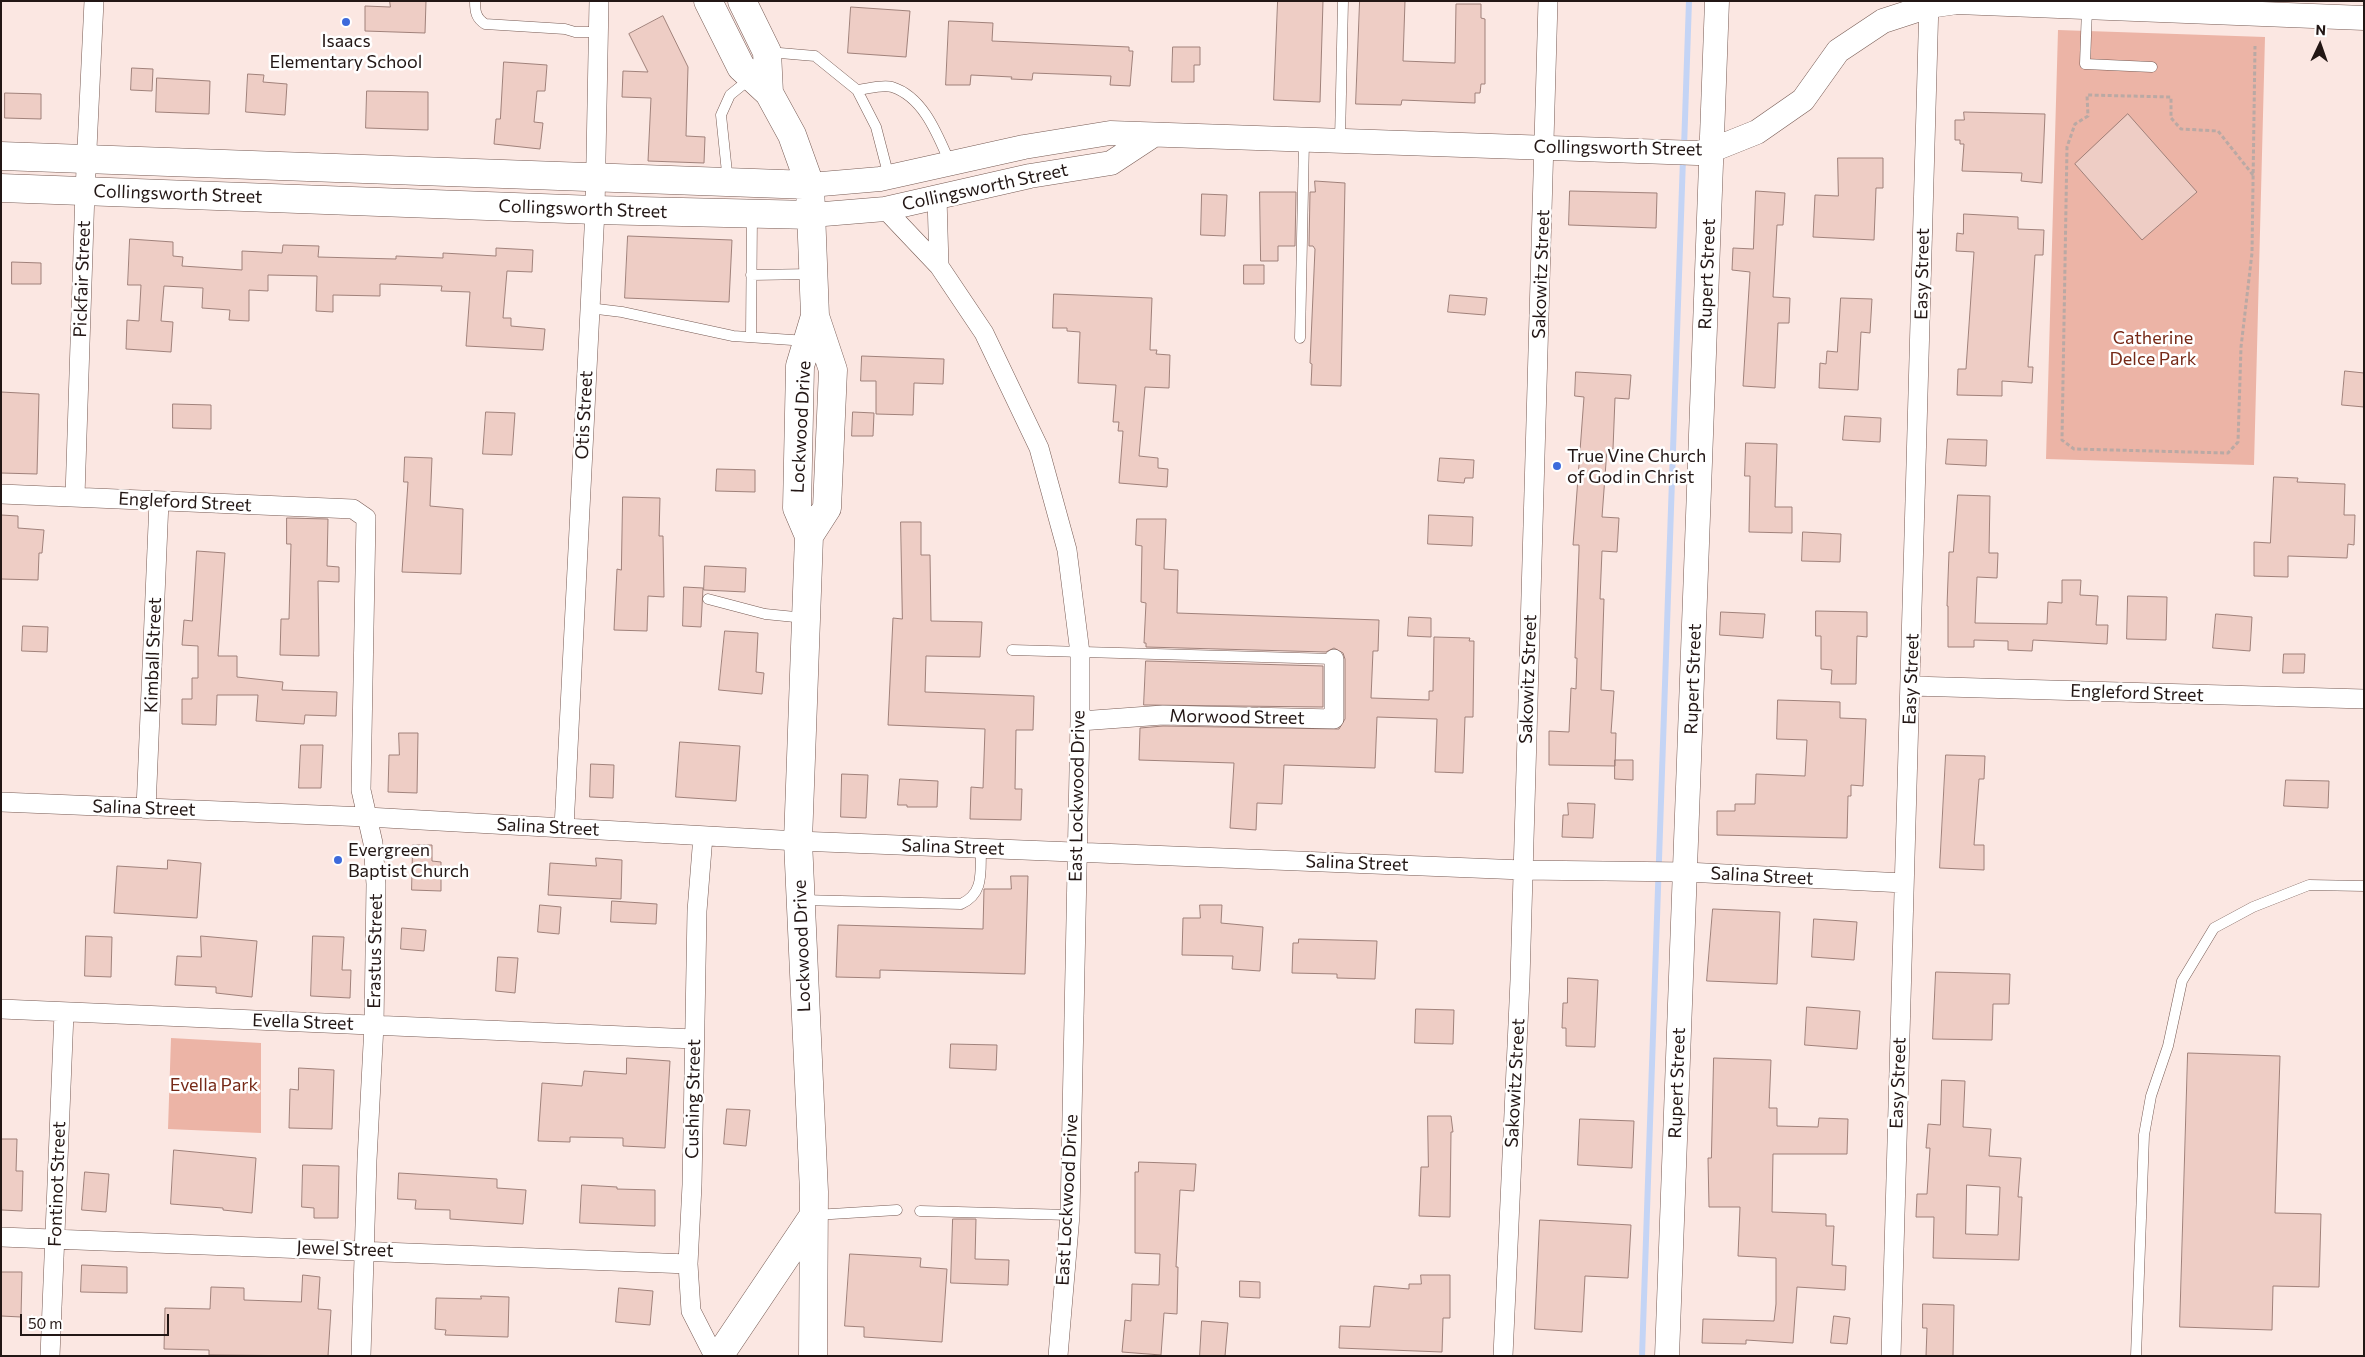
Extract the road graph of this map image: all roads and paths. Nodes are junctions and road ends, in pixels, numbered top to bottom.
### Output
1 (94, 1) edge
2 (475, 1) edge
3 (600, 1) edge
4 (708, 1) edge
5 (742, 1) edge
6 (1343, 1) edge
7 (1548, 1) edge
8 (1716, 1) edge
9 (1929, 4) edge
10 (2087, 8) junction
11 (2364, 18) edge
12 (599, 32) junction
13 (2255, 46) dead end
14 (767, 52) junction
15 (2152, 67) dead end
16 (761, 85) junction
17 (857, 90) junction
18 (1152, 136) junction
19 (1304, 139) junction
20 (1340, 140) junction
21 (1544, 147) junction
22 (1705, 151) junction
23 (1, 156) edge
24 (87, 159) junction
25 (950, 163) junction
26 (2253, 175) junction
27 (889, 177) junction
28 (595, 178) junction
29 (728, 182) junction
30 (810, 185) junction
31 (1, 188) edge
32 (85, 191) junction
33 (937, 197) junction
34 (885, 209) junction
35 (595, 210) junction
36 (752, 215) junction
37 (812, 215) junction
38 (939, 266) junction
39 (814, 274) junction
40 (751, 275) junction
41 (589, 308) junction
42 (811, 328) junction
43 (751, 336) junction
44 (1300, 338) dead end
45 (1, 494) edge
46 (75, 496) junction
47 (158, 501) junction
48 (366, 518) joint
49 (708, 599) dead end
50 (806, 619) junction
51 (1012, 650) dead end
52 (1080, 653) junction
53 (1334, 659) joint
54 (1911, 686) junction
55 (2364, 699) edge
56 (1080, 721) junction
57 (1, 802) edge
58 (146, 808) junction
59 (367, 817) junction
60 (564, 828) junction
61 (703, 836) junction
62 (798, 841) junction
63 (981, 848) junction
64 (1076, 852) junction
65 (1523, 870) junction
66 (1679, 872) junction
67 (1904, 884) junction
68 (2364, 886) edge
69 (800, 900) junction
70 (1, 1009) edge
71 (64, 1013) junction
72 (374, 1024) junction
73 (694, 1039) junction
74 (897, 1210) dead end
75 (920, 1211) dead end
76 (814, 1215) junction
77 (1070, 1215) junction
78 (1, 1236) edge
79 (55, 1238) junction
80 (366, 1250) junction
81 (688, 1264) junction
82 (50, 1356) edge
83 (361, 1356) edge
84 (714, 1356) edge
85 (719, 1356) edge
86 (813, 1356) edge
87 (1058, 1356) edge
88 (1503, 1356) edge
89 (1667, 1356) edge
90 (1891, 1356) edge
91 (2136, 1356) edge

1 - 24 street, Pickfair Street
2 - 12 lane
3 - 12 street, Otis Street
4 - 16 main road, Lockwood Drive
5 - 14 main road, Lockwood Drive
6 - 20 lane
7 - 21 street, Sakowitz Street
8 - 22 street, Rupert Street
9 - 10 street, Collingsworth Street
9 - 22 street, Collingsworth Street
9 - 54 street, Easy Street
10 - 11 street, Collingsworth Street
10 - 15 lane
12 - 28 street, Otis Street
13 - 26 path
14 - 16 main road, Lockwood Drive
14 - 17 lane
16 - 29 lane
16 - 30 main road, Lockwood Drive
17 - 25 lane
17 - 27 lane
18 - 19 street, Collingsworth Street
18 - 25 street, Collingsworth Street
18 - 33 street, Collingsworth Street
19 - 20 street, Collingsworth Street
19 - 44 lane
20 - 21 street, Collingsworth Street
21 - 22 street, Collingsworth Street
21 - 65 street, Sakowitz Street
22 - 66 street, Rupert Street
23 - 24 main road, Collingsworth Street
24 - 28 main road, Collingsworth Street
24 - 32 street, Pickfair Street
25 - 27 street, Collingsworth Street
26 - 26 path
27 - 30 street, Collingsworth Street
28 - 29 main road, Collingsworth Street
28 - 35 street, Otis Street
29 - 30 main road, Collingsworth Street
30 - 37 main road, Lockwood Drive
31 - 32 main road, Collingsworth Street
32 - 35 main road, Collingsworth Street
32 - 46 street, Pickfair Street
33 - 34 street, Collingsworth Street
33 - 38 street
34 - 37 street, Collingsworth Street
34 - 38 street, East Lockwood Drive
35 - 36 main road, Collingsworth Street
35 - 41 street, Otis Street
36 - 37 main road, Collingsworth Street
36 - 40 lane
37 - 39 main road, Lockwood Drive
38 - 52 street, East Lockwood Drive
39 - 40 lane
39 - 42 main road, Lockwood Drive
40 - 43 lane
41 - 43 lane
41 - 60 street, Otis Street
42 - 43 lane
42 - 50 main road, Lockwood Drive
45 - 46 street, Engleford Street
46 - 47 street, Engleford Street
47 - 48 street, Engleford Street
47 - 58 street, Kimball Street
48 - 59 street, Erastus Street
49 - 50 lane
50 - 62 main road, Lockwood Drive
51 - 52 lane
52 - 53 lane
52 - 56 street, East Lockwood Drive
53 - 56 street, Morwood Street
54 - 55 street, Engleford Street
54 - 67 street, Easy Street
56 - 64 street, East Lockwood Drive
57 - 58 street, Salina Street
58 - 59 street, Salina Street
59 - 60 street, Salina Street
59 - 72 street, Erastus Street
60 - 61 street, Salina Street
61 - 62 street, Salina Street
61 - 73 street, Cushing Street
62 - 63 street, Salina Street
62 - 69 main road, Lockwood Drive
63 - 64 street, Salina Street
63 - 69 lane
64 - 65 street, Salina Street
64 - 77 street, East Lockwood Drive
65 - 66 street, Salina Street
65 - 88 street, Sakowitz Street
66 - 67 street, Salina Street
66 - 89 street, Rupert Street
67 - 90 street, Easy Street
68 - 91 lane
69 - 76 main road, Lockwood Drive
70 - 71 street, Evella Street
71 - 72 street, Evella Street
71 - 79 street, Fontinot Street
72 - 73 street, Evella Street
72 - 80 street, Erastus Street
73 - 81 street, Cushing Street
74 - 76 lane
75 - 77 lane
76 - 85 main road
76 - 86 main road, Lockwood Drive
77 - 87 street, East Lockwood Drive
78 - 79 street, Jewel Street
79 - 80 street, Jewel Street
79 - 82 street, Fontinot Street
80 - 81 street, Jewel Street
80 - 83 street, Erastus Street
81 - 84 street, Cushing Street

